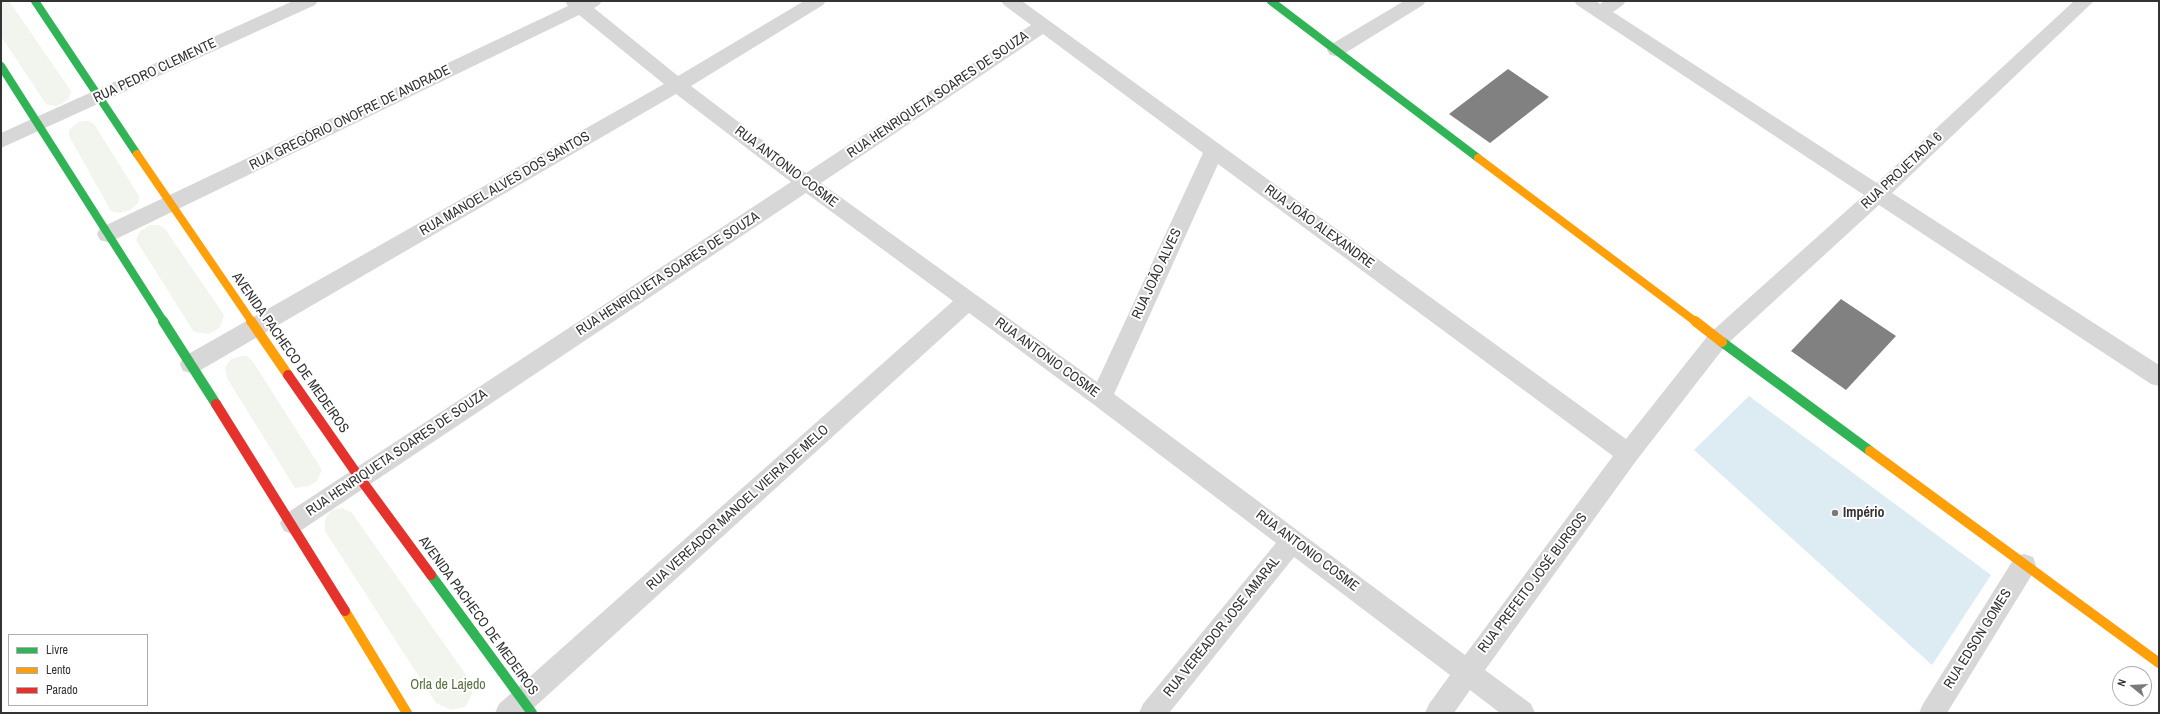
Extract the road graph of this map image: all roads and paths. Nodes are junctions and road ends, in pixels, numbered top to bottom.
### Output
1 (35, 1) edge
2 (309, 1) edge
3 (817, 1) edge
4 (1010, 1) edge
5 (1271, 1) edge
6 (1417, 1) edge
7 (1583, 1) edge
8 (1616, 1) edge
9 (2084, 1) edge
10 (583, 3) edge
11 (1600, 12) junction
12 (1043, 26) junction
13 (1336, 50) junction
14 (1, 66) edge
15 (677, 85) junction
16 (100, 97) junction
17 (38, 124) junction
18 (1, 141) edge
19 (1214, 150) junction
20 (806, 183) junction
21 (1878, 194) junction
22 (170, 204) junction
23 (107, 234) junction
24 (968, 301) junction
25 (255, 328) junction
26 (1718, 340) junction
27 (191, 364) junction
28 (2159, 377) edge
29 (1101, 397) junction
30 (1628, 454) junction
31 (359, 477) junction
32 (292, 523) junction
33 (1293, 540) junction
34 (2024, 565) junction
35 (2159, 663) edge
36 (1467, 672) junction
37 (521, 709) edge
38 (407, 713) edge
39 (1152, 713) edge
40 (1438, 713) edge
41 (1522, 713) edge
42 (1932, 713) edge

1 - 16 street, AVENIDA PACHECO DE MEDEIROS
2 - 16 street, RUA PEDRO CLEMENTE
3 - 15 street, RUA MANOEL ALVES DOS SANTOS
4 - 12 street, RUA JOÃO ALEXANDRE
5 - 13 street
6 - 13 street
7 - 11 street
8 - 11 street
9 - 21 street, RUA PROJETADA 6
10 - 15 street, RUA ANTONIO COSME
10 - 22 street, RUA GREGÓRIO ONOFRE DE ANDRADE
11 - 21 street
12 - 19 street, RUA JOÃO ALEXANDRE
12 - 20 street, RUA HENRIQUETA SOARES DE SOUZA
13 - 26 street
14 - 17 street
15 - 20 street, RUA ANTONIO COSME
15 - 25 street, RUA MANOEL ALVES DOS SANTOS
16 - 17 street, RUA PEDRO CLEMENTE
16 - 22 street, AVENIDA PACHECO DE MEDEIROS
17 - 18 street, RUA PEDRO CLEMENTE
17 - 23 street
19 - 29 street, RUA JOÃO ALVES
19 - 30 street, RUA JOÃO ALEXANDRE
20 - 24 street, RUA ANTONIO COSME
20 - 31 street, RUA HENRIQUETA SOARES DE SOUZA
21 - 26 street, RUA PROJETADA 6
21 - 28 street
22 - 23 street, RUA GREGÓRIO ONOFRE DE ANDRADE
22 - 25 street, AVENIDA PACHECO DE MEDEIROS
23 - 27 street
24 - 29 street, RUA ANTONIO COSME
24 - 37 street, RUA VEREADOR MANOEL VIEIRA DE MELO
25 - 27 street, RUA MANOEL ALVES DOS SANTOS
25 - 31 street, AVENIDA PACHECO DE MEDEIROS
26 - 30 street, RUA PROJETADA 6
26 - 34 street
27 - 32 street
29 - 33 street, RUA ANTONIO COSME
30 - 36 street, RUA PREFEITO JOSÉ BURGOS
31 - 32 street, RUA HENRIQUETA SOARES DE SOUZA
31 - 37 street, AVENIDA PACHECO DE MEDEIROS
32 - 38 street
33 - 36 street, RUA ANTONIO COSME
33 - 39 street, RUA VEREADOR JOSE AMARAL
34 - 35 street
34 - 42 street, RUA EDSON GOMES
36 - 40 street, RUA PREFEITO JOSÉ BURGOS
36 - 41 street, RUA ANTONIO COSME

